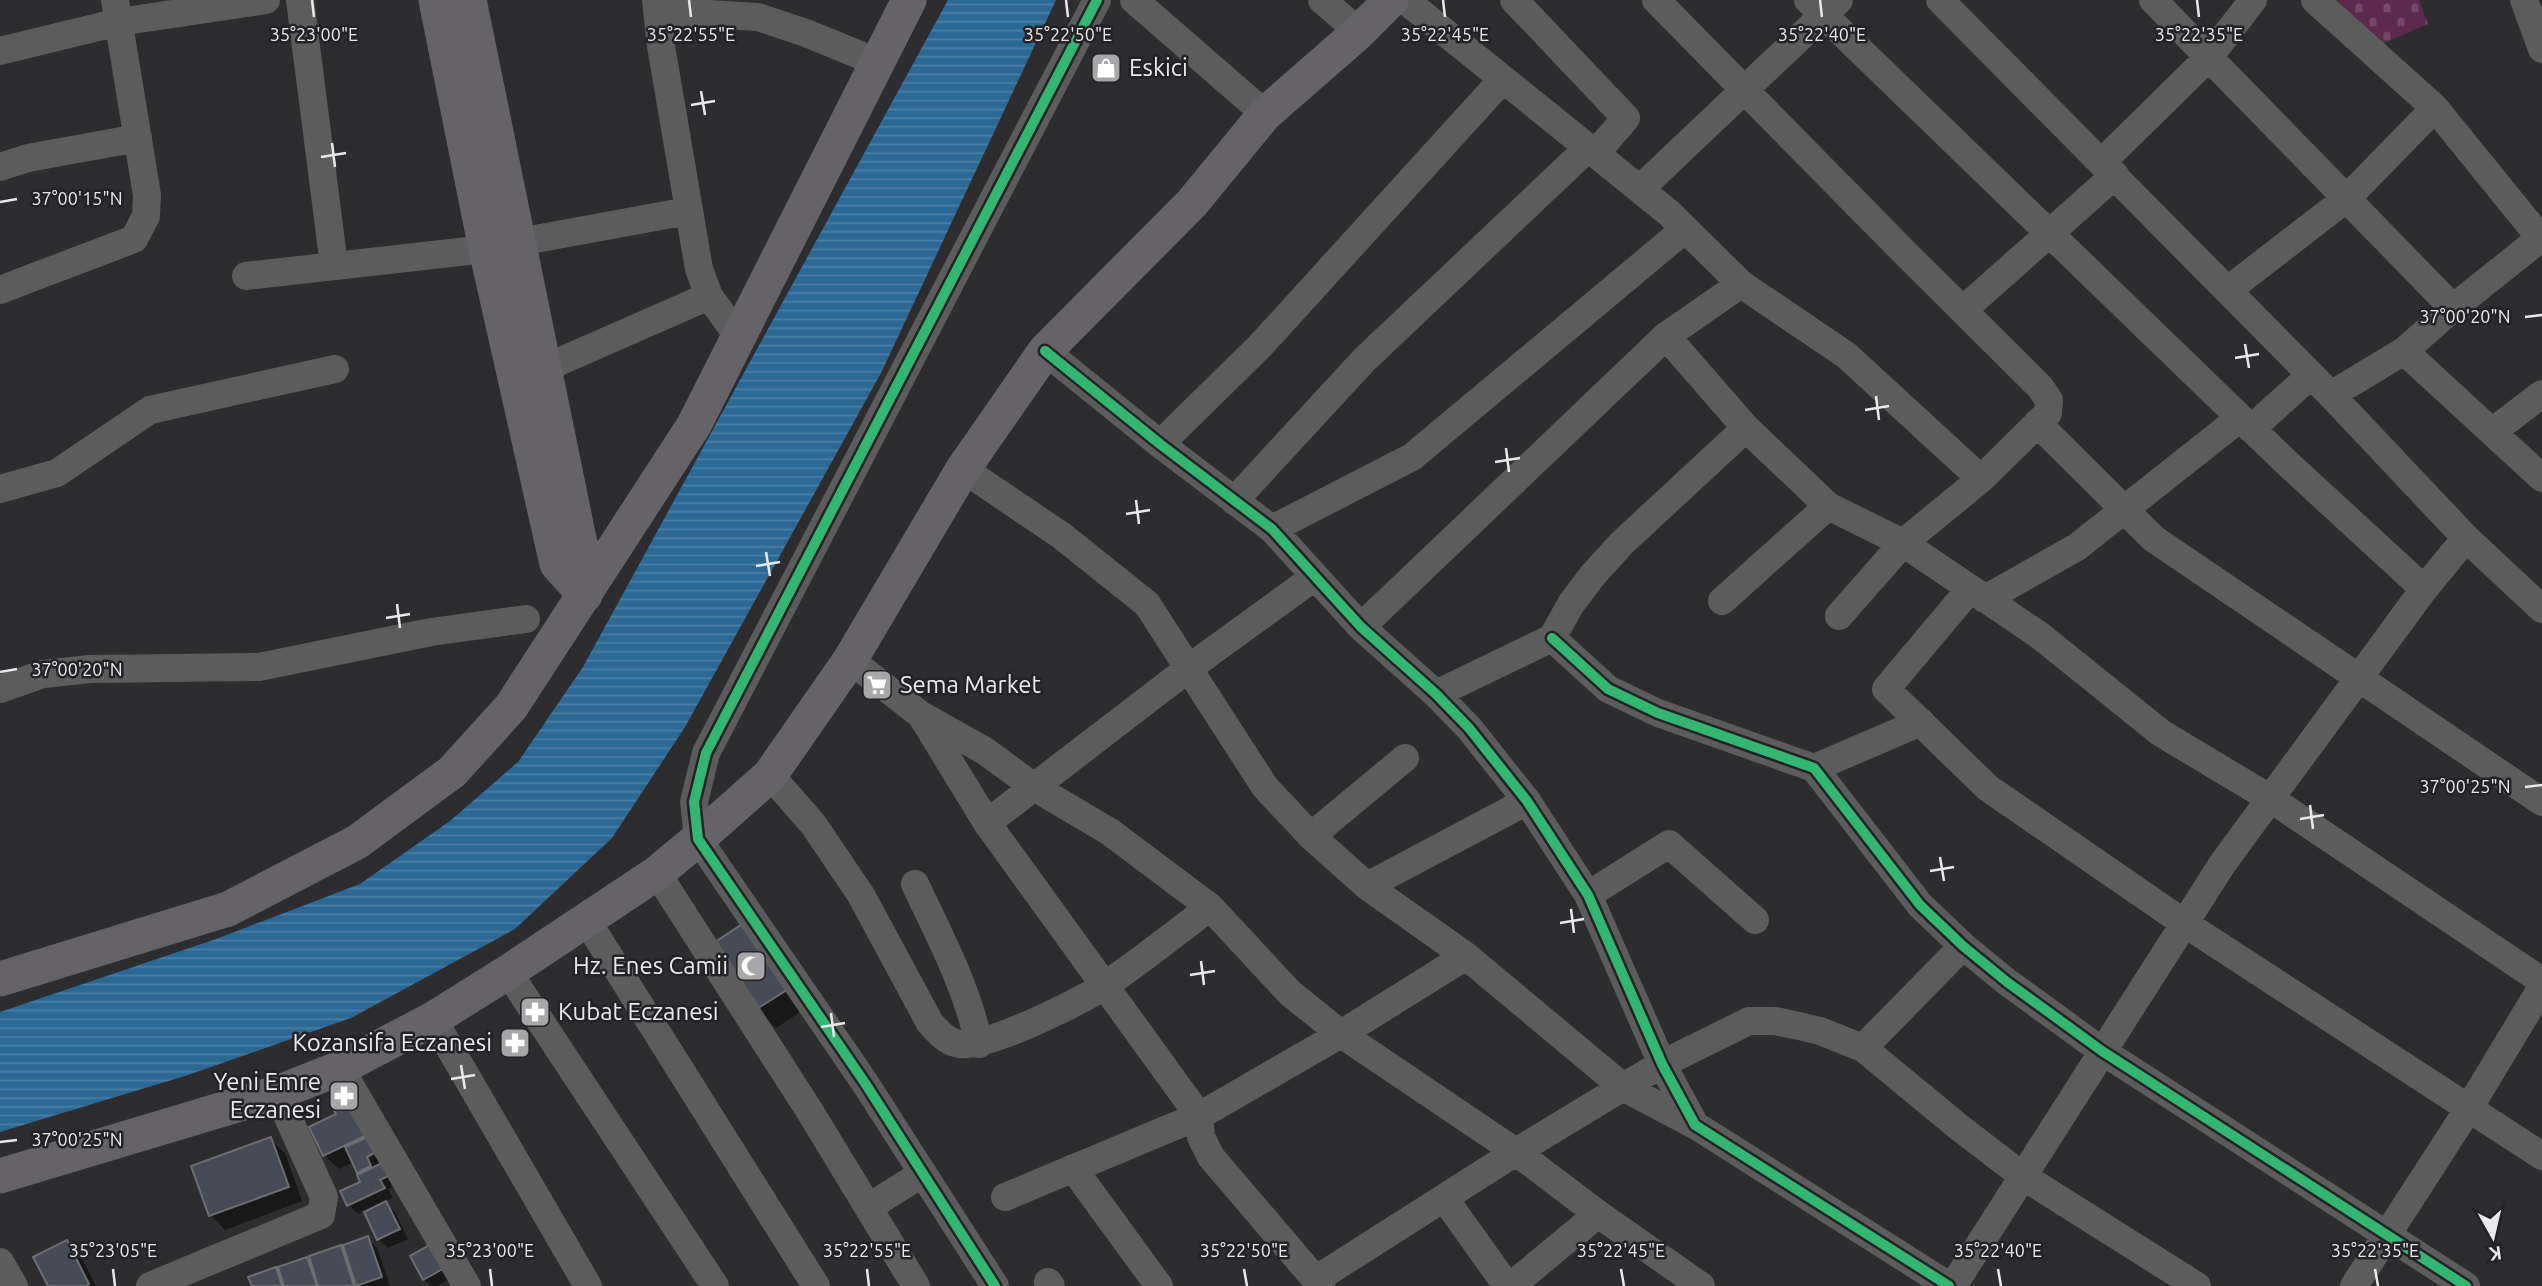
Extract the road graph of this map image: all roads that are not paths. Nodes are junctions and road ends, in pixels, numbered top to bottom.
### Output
1 (266, 0) edge
2 (300, 0) edge
3 (436, 0) edge
4 (470, 0) edge
5 (909, 0) edge
6 (1097, 0) edge
7 (1134, 0) edge
8 (1322, 0) edge
9 (1391, 0) edge
10 (1405, 0) edge
11 (1514, 0) edge
12 (1656, 0) edge
13 (1940, 0) edge
14 (2153, 0) edge
15 (2253, 0) edge
16 (2315, 0) edge
17 (2524, 0) edge
18 (1824, 5) edge
19 (657, 6) edge
20 (117, 11) edge
21 (1359, 32) junction
22 (2542, 49) edge
23 (0, 51) edge
24 (2209, 57) junction
25 (877, 62) junction
26 (1503, 79) junction
27 (1745, 89) junction
28 (2435, 108) junction
29 (1265, 114) junction
30 (138, 138) junction
31 (1592, 151) junction
32 (0, 167) edge
33 (2109, 169) junction
34 (1640, 190) junction
35 (2347, 198) junction
36 (688, 211) junction
37 (1685, 229) junction
38 (2050, 235) junction
39 (2541, 238) edge
40 (503, 246) junction
41 (334, 265) junction
42 (246, 276) dead end
43 (1741, 284) junction
44 (0, 290) edge
45 (2228, 290) junction
46 (709, 296) junction
47 (2454, 308) junction
48 (1963, 310) junction
49 (738, 336) junction
50 (1666, 336) junction
51 (1045, 351) junction
52 (2404, 351) junction
53 (545, 368) junction
54 (335, 369) dead end
55 (2311, 375) junction
56 (2542, 394) edge
57 (2331, 395) junction
58 (2037, 423) junction
59 (2245, 423) junction
60 (1746, 428) junction
61 (2492, 432) junction
62 (1160, 444) junction
63 (963, 469) junction
64 (2542, 478) edge
65 (1981, 479) junction
66 (0, 489) edge
67 (1234, 501) junction
68 (1828, 506) junction
69 (2124, 510) junction
70 (1272, 529) junction
71 (2466, 538) junction
72 (1903, 543) junction
73 (1314, 578) junction
74 (593, 582) junction
75 (2424, 589) junction
76 (1977, 594) junction
77 (1722, 601) dead end
78 (2542, 609) edge
79 (1839, 616) dead end
80 (526, 619) dead end
81 (1361, 627) junction
82 (1552, 638) junction
83 (850, 660) junction
84 (1189, 668) junction
85 (2359, 678) junction
86 (0, 690) edge
87 (1436, 694) junction
88 (922, 715) junction
89 (1920, 722) junction
90 (1405, 758) dead end
91 (1814, 768) junction
92 (769, 775) junction
93 (1034, 787) junction
94 (2271, 799) junction
95 (1527, 801) junction
96 (2542, 803) edge
97 (987, 823) junction
98 (1311, 836) junction
99 (698, 839) junction
100 (657, 873) junction
101 (915, 884) dead end
102 (1367, 886) junction
103 (1588, 895) junction
104 (1210, 907) junction
105 (587, 920) junction
106 (1755, 920) dead end
107 (2184, 923) junction
108 (1963, 946) junction
109 (1466, 956) junction
110 (508, 972) junction
111 (0, 979) edge
112 (2542, 981) edge
113 (1105, 985) junction
114 (2542, 987) edge
115 (433, 1019) junction
116 (1341, 1034) junction
117 (979, 1044) junction
118 (1863, 1048) junction
119 (2102, 1051) junction
120 (1662, 1064) junction
121 (340, 1068) junction
122 (1623, 1087) junction
123 (277, 1093) junction
124 (2469, 1108) junction
125 (1199, 1116) junction
126 (1695, 1125) junction
127 (1516, 1152) junction
128 (2542, 1156) edge
129 (1073, 1168) junction
130 (923, 1173) junction
131 (0, 1176) edge
132 (2024, 1177) junction
133 (1005, 1197) dead end
134 (1445, 1199) junction
135 (869, 1207) junction
136 (1598, 1214) junction
137 (2388, 1235) junction
138 (0, 1262) edge
139 (1318, 1283) edge
140 (14, 1286) edge
141 (151, 1286) edge
142 (467, 1286) edge
143 (588, 1286) edge
144 (715, 1286) edge
145 (816, 1286) edge
146 (916, 1286) edge
147 (996, 1286) edge
148 (1159, 1286) edge
149 (1509, 1286) edge
150 (1701, 1286) edge
151 (1951, 1286) edge
152 (2197, 1286) edge
153 (2354, 1286) edge
154 (2466, 1286) edge

1 - 20 street
2 - 41 street
3 - 40 main road
4 - 40 main road
5 - 25 main road
6 - 99 street
7 - 29 street
8 - 21 street
9 - 21 main road
10 - 26 street
11 - 31 street
12 - 27 street
13 - 33 street
14 - 24 street
15 - 24 street
16 - 28 street
17 - 22 street
18 - 27 street
18 - 38 street
19 - 25 street
19 - 36 street
20 - 23 street
20 - 30 street
21 - 29 main road
24 - 33 street
24 - 35 street
25 - 49 main road
26 - 31 street
26 - 62 street
27 - 34 street
27 - 48 street
28 - 35 street
28 - 39 street
29 - 51 main road
30 - 32 street
30 - 44 street
31 - 34 street
31 - 67 street
33 - 38 street
33 - 45 street
34 - 37 street
35 - 45 street
35 - 47 street
36 - 40 street
36 - 46 street
37 - 43 street
37 - 70 street
38 - 48 street
38 - 59 street
39 - 47 street
40 - 41 street
40 - 53 main road
40 - 74 main road
41 - 42 street
43 - 50 street
43 - 65 street
45 - 55 street
46 - 49 street
46 - 53 street
47 - 52 street
48 - 58 street
49 - 74 main road
50 - 60 street
50 - 81 street
51 - 62 street
51 - 63 main road
52 - 57 street
52 - 61 street
53 - 74 main road
54 - 66 street
55 - 57 street
55 - 59 street
56 - 61 street
57 - 71 street
58 - 65 street
58 - 69 street
59 - 69 street
59 - 75 street
60 - 68 street
60 - 82 street
61 - 64 street
62 - 67 street
63 - 83 main road
63 - 84 street
65 - 72 street
67 - 70 street
68 - 72 street
68 - 77 street
69 - 76 street
69 - 85 street
70 - 73 street
71 - 75 street
71 - 78 street
72 - 76 street
72 - 79 street
73 - 81 street
73 - 84 street
74 - 111 main road
75 - 85 street
76 - 89 street
76 - 94 street
80 - 86 street
81 - 87 street
82 - 87 street
82 - 91 street
83 - 88 street
83 - 92 main road
84 - 93 street
84 - 98 street
85 - 94 street
85 - 96 street
87 - 95 street
88 - 93 street
88 - 97 street
89 - 91 street
89 - 107 street
90 - 98 street
91 - 108 street
92 - 99 main road
92 - 117 street
93 - 97 street
93 - 104 street
94 - 107 street
94 - 112 street
95 - 102 street
95 - 103 street
97 - 113 street
98 - 102 street
99 - 100 main road
99 - 130 street
100 - 105 main road
100 - 135 street
101 - 117 street
102 - 109 street
103 - 106 street
103 - 120 street
104 - 113 street
104 - 116 street
105 - 110 main road
105 - 145 street
107 - 119 street
107 - 124 street
108 - 118 street
108 - 119 street
109 - 116 street
109 - 122 street
110 - 115 main road
110 - 144 street
113 - 117 street
113 - 125 street
114 - 124 street
115 - 121 main road
115 - 143 street
116 - 125 street
116 - 127 street
118 - 120 street
118 - 132 street
119 - 132 street
119 - 137 street
120 - 122 street
120 - 126 street
121 - 123 main road
121 - 142 street
122 - 126 street
122 - 127 street
123 - 131 main road
123 - 141 street
124 - 128 street
124 - 137 street
125 - 129 street
125 - 139 street
126 - 151 street
127 - 134 street
127 - 136 street
129 - 133 street
129 - 148 street
130 - 135 street
130 - 147 street
132 - 151 street
132 - 152 street
134 - 139 street
134 - 149 street
135 - 146 street
136 - 149 street
136 - 150 street
137 - 153 street
137 - 154 street
138 - 140 street

